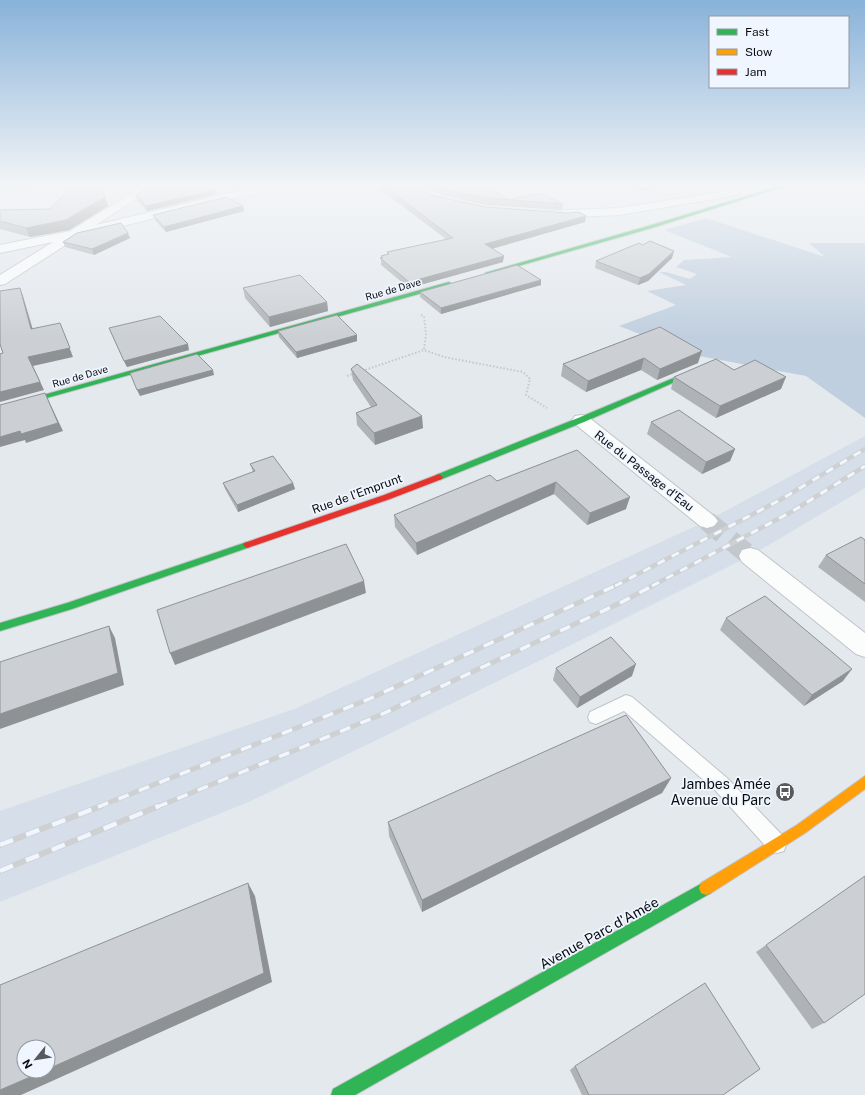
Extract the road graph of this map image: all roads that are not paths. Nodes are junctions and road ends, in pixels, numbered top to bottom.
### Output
1 (70, 235) edge
2 (74, 235) edge
3 (619, 235) edge
4 (0, 248) edge
5 (476, 277) edge
6 (0, 281) edge
7 (461, 281) edge
8 (707, 366) edge
9 (0, 409) edge
10 (580, 420) junction
11 (707, 521) tunnel mouth
12 (750, 556) tunnel mouth
13 (0, 627) edge
14 (865, 646) edge
15 (596, 717) dead end
16 (865, 782) edge
17 (777, 844) junction
18 (339, 1095) edge

1 - 4 street
2 - 6 street
3 - 5 main road
7 - 9 main road, Rue de Dave
8 - 10 main road, Rue de l'Emprunt
10 - 11 street, Rue du Passage d'Eau
10 - 13 main road, Rue de l'Emprunt
12 - 14 street
15 - 17 lane
16 - 17 main road, Avenue Parc d'Amée
17 - 18 main road, Avenue Parc d'Amée

